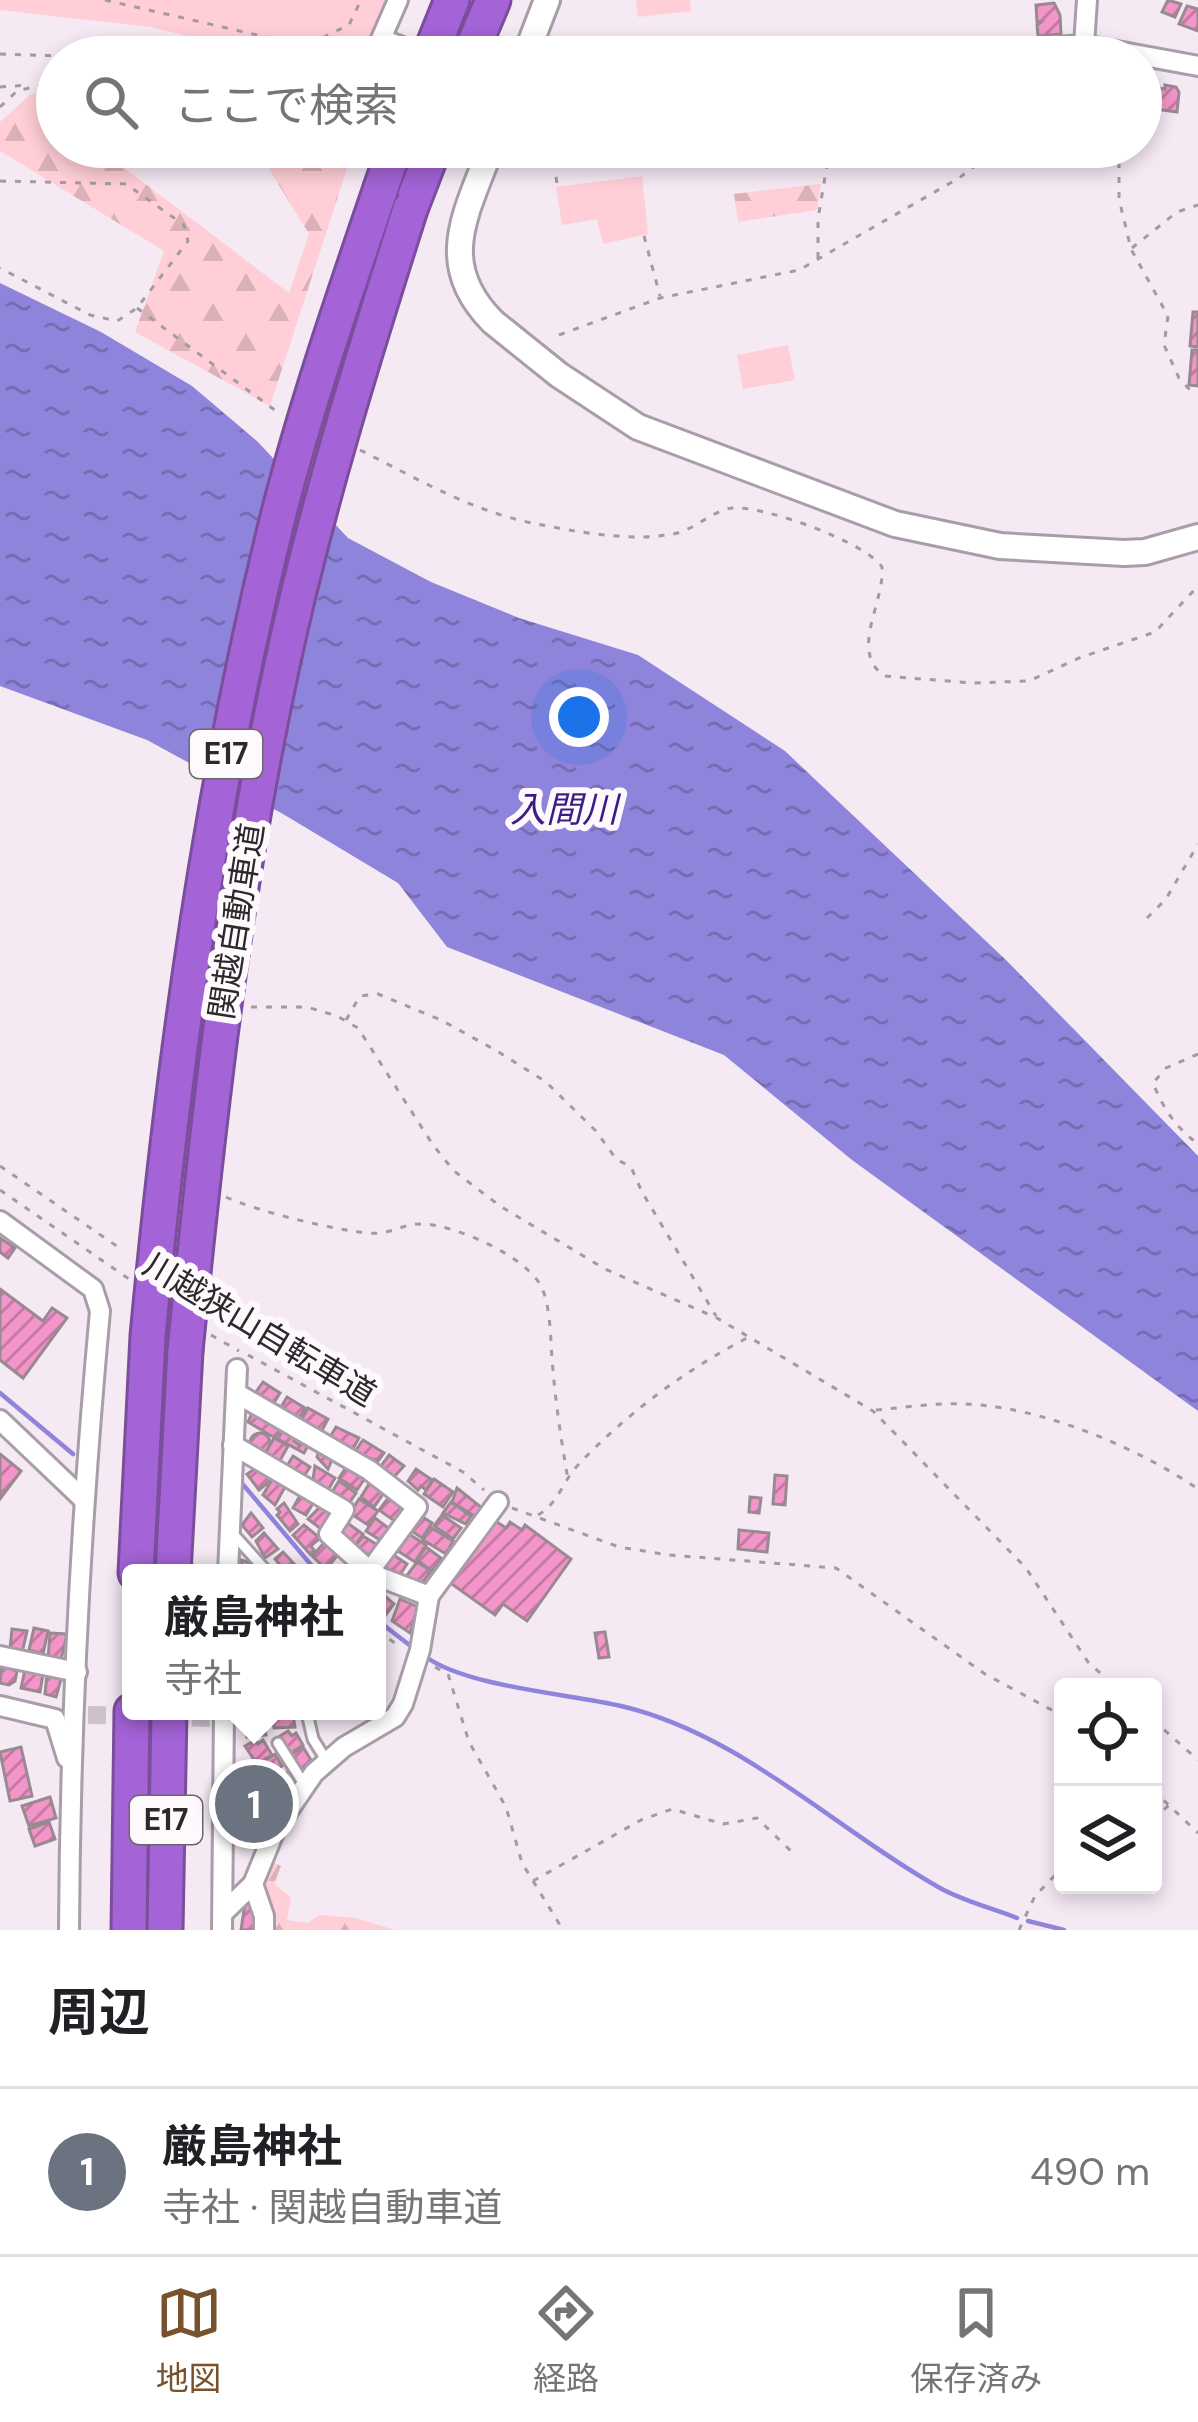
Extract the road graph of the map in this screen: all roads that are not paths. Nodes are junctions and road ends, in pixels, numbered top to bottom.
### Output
1 (398, 0) edge
2 (452, 0) edge
3 (493, 0) edge
4 (547, 0) edge
5 (1087, 0) edge
6 (382, 36) edge
7 (426, 36) edge
8 (478, 36) edge
9 (532, 36) edge
10 (1085, 36) edge
11 (1162, 59) edge
12 (1198, 66) edge
13 (388, 168) edge
14 (426, 168) edge
15 (483, 168) edge
16 (1198, 537) edge
17 (0, 1221) edge
18 (236, 1369) dead end
19 (236, 1393) junction
20 (0, 1420) edge
21 (233, 1445) junction
22 (83, 1499) junction
23 (499, 1502) road end
24 (230, 1532) junction
25 (136, 1564) edge
26 (174, 1564) edge
27 (228, 1564) edge
28 (260, 1564) edge
29 (363, 1564) edge
30 (379, 1564) edge
31 (386, 1578) edge
32 (429, 1596) junction
33 (0, 1656) edge
34 (77, 1672) junction
35 (0, 1706) edge
36 (133, 1720) edge
37 (169, 1720) edge
38 (220, 1720) edge
39 (309, 1720) edge
40 (278, 1743) dead end
41 (326, 1760) junction
42 (70, 1766) junction
43 (305, 1785) junction
44 (253, 1884) junction
45 (222, 1921) edge
46 (69, 1930) edge
47 (129, 1930) edge
48 (165, 1930) edge
49 (264, 1930) edge

1 - 6 street
2 - 7 highway
3 - 8 highway
4 - 9 street
5 - 10 street
11 - 12 street
13 - 25 highway, 関越自動車道 / E17, bridge
14 - 26 highway, 関越自動車道 / E17, bridge
15 - 16 street
17 - 22 street
18 - 19 street
19 - 21 street
19 - 30 street
20 - 22 street
21 - 24 street
21 - 29 street
22 - 34 street
23 - 32 street
24 - 27 street
24 - 28 lane
31 - 32 street
32 - 41 street
33 - 34 street
34 - 42 street
35 - 42 street
36 - 47 highway, E17
37 - 48 highway, E17
38 - 45 street
39 - 41 lane
40 - 43 lane
41 - 43 street
42 - 46 street
43 - 44 street
44 - 45 street
44 - 49 street

